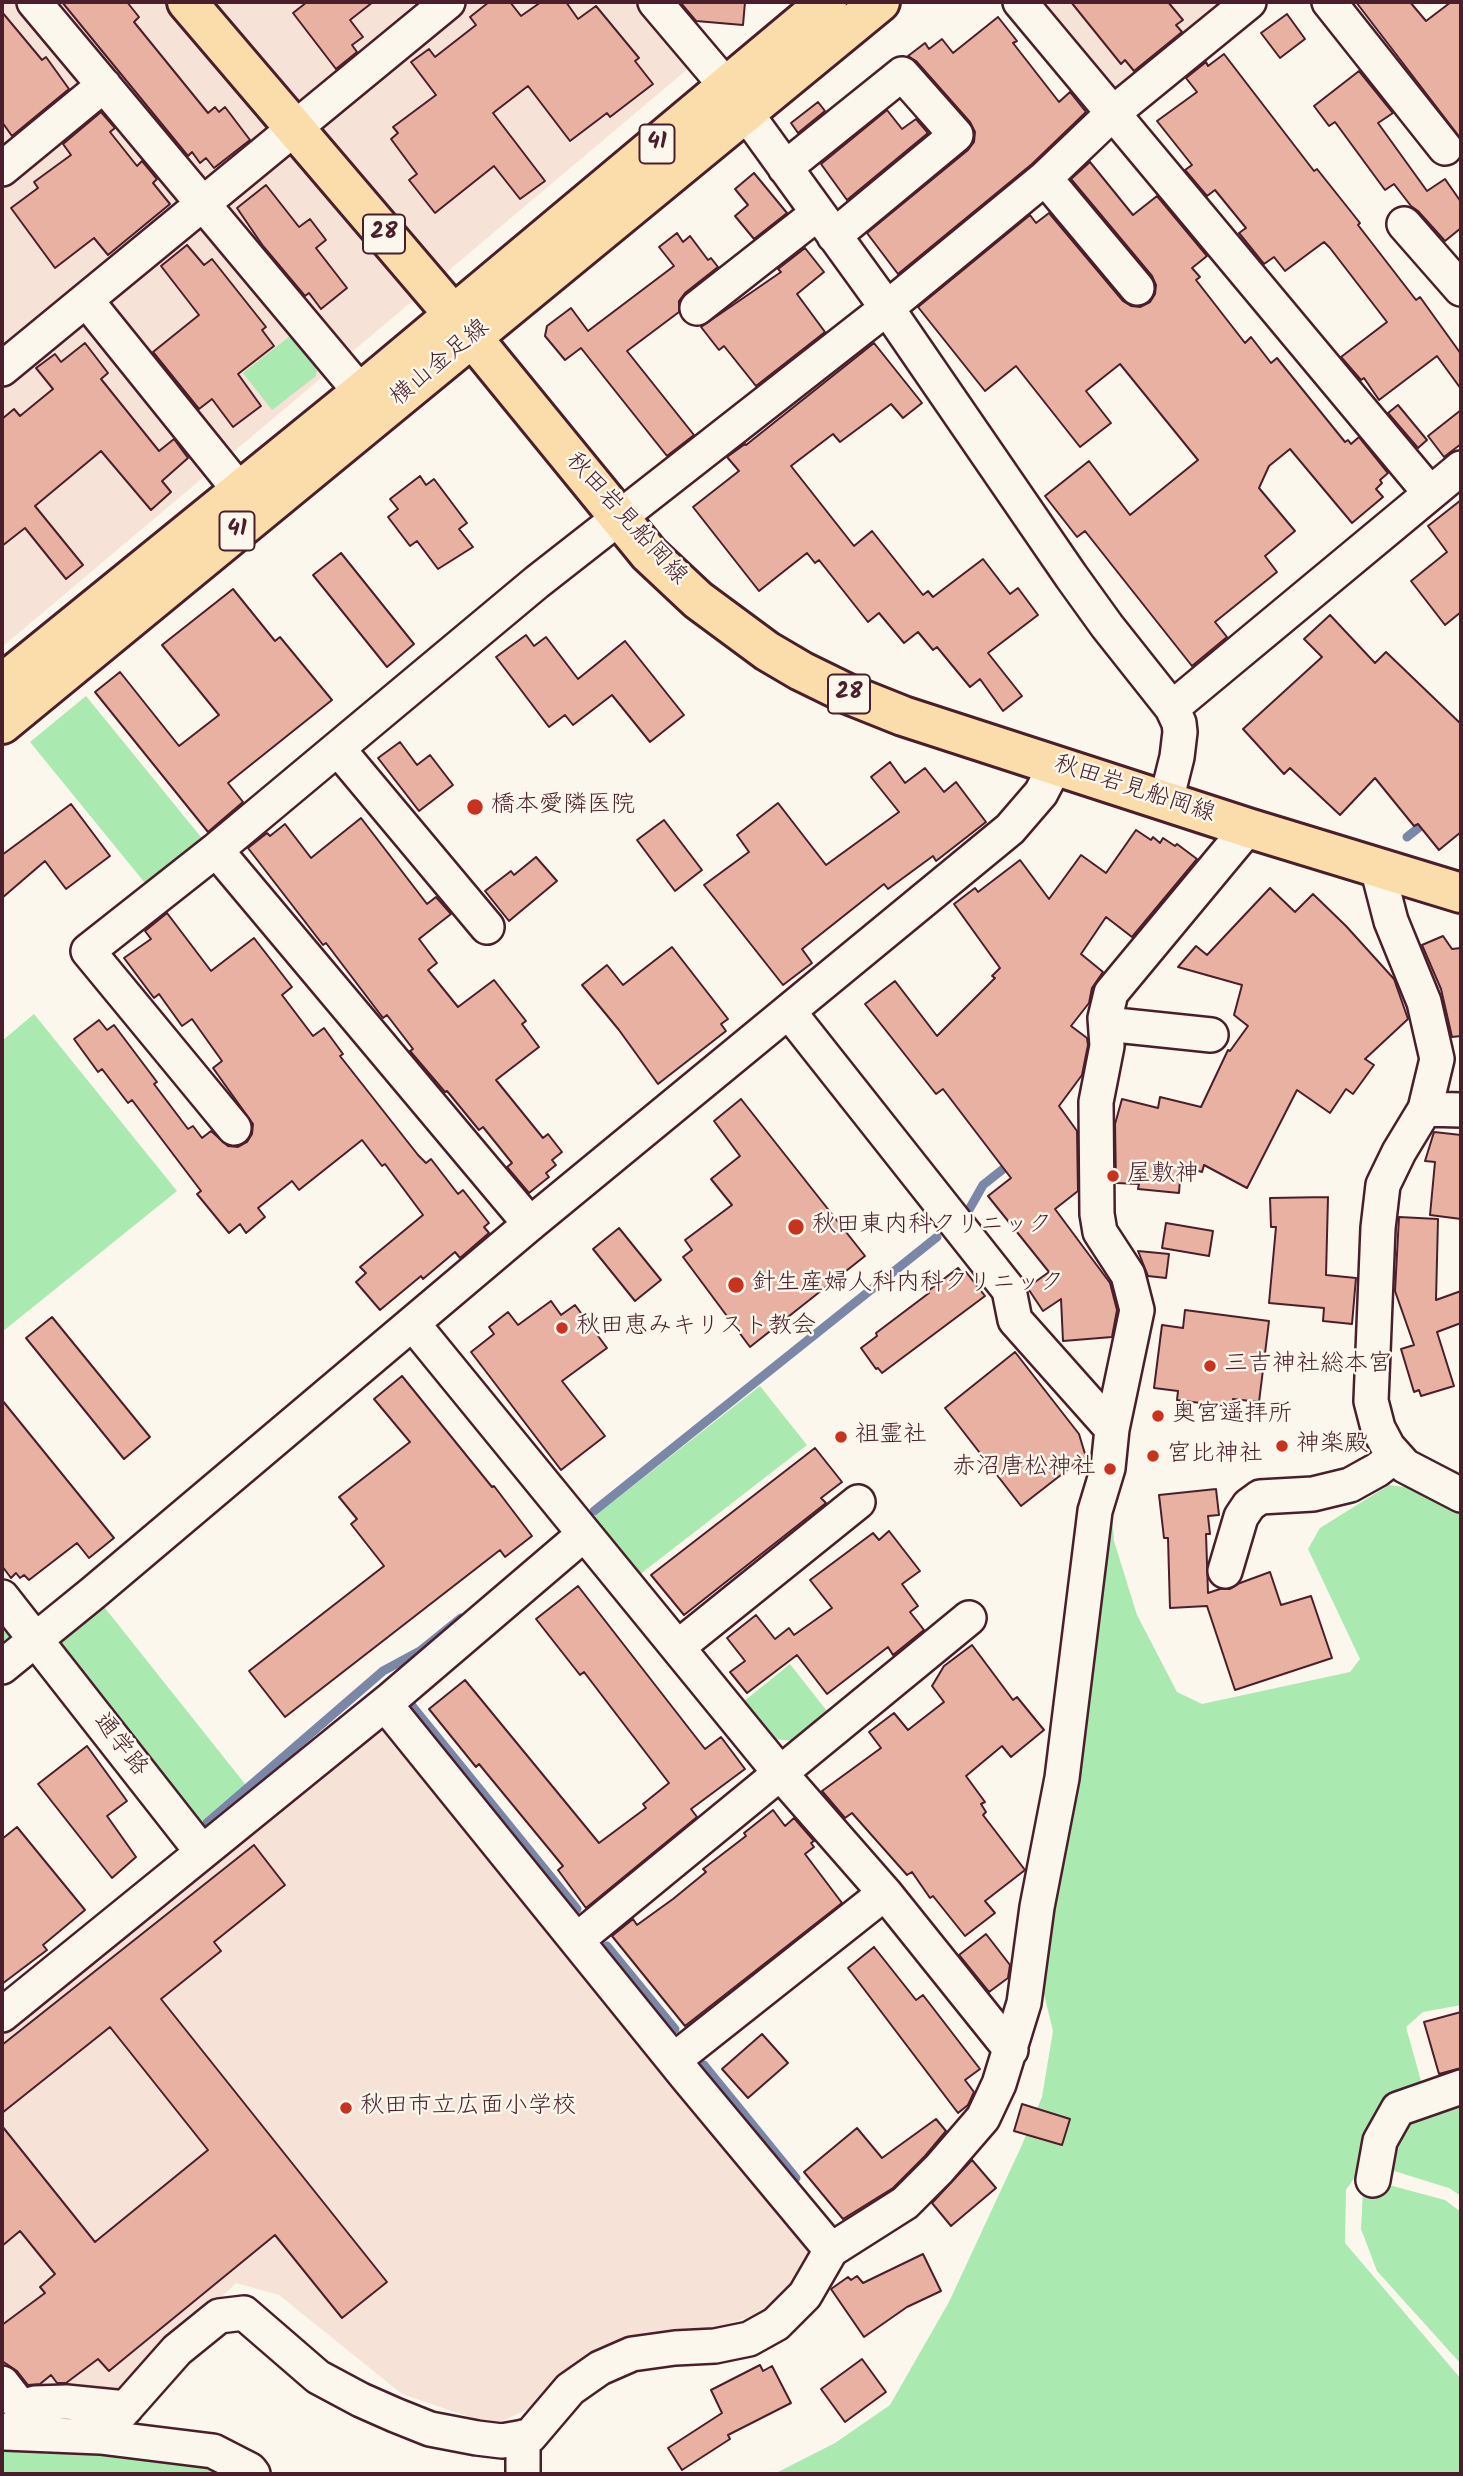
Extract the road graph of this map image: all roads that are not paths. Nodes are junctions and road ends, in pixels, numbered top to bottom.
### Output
1 (34, 2) edge
2 (187, 2) edge
3 (448, 2) edge
4 (655, 2) edge
5 (827, 2) edge
6 (880, 2) edge
7 (1020, 2) edge
8 (1329, 2) edge
9 (1237, 5) edge
10 (104, 85) junction
11 (736, 100) junction
12 (1113, 113) junction
13 (295, 129) junction
14 (1446, 148) dead end
15 (785, 168) junction
16 (2, 169) edge
17 (1045, 178) junction
18 (202, 204) junction
19 (826, 224) junction
20 (1404, 224) dead end
21 (1138, 288) dead end
22 (1461, 289) edge
23 (86, 300) junction
24 (697, 308) dead end
25 (887, 308) junction
26 (462, 326) junction
27 (2, 369) edge
28 (370, 403) junction
29 (1461, 468) edge
30 (1430, 494) junction
31 (250, 502) junction
32 (618, 517) junction
33 (2, 684) edge
34 (1172, 708) junction
35 (2, 724) edge
36 (338, 749) junction
37 (1055, 766) junction
38 (1167, 801) junction
39 (1248, 828) junction
40 (216, 850) junction
41 (1377, 867) junction
42 (1461, 892) edge
43 (486, 927) dead end
44 (789, 1012) junction
45 (1105, 1024) junction
46 (1211, 1035) dead end
47 (1425, 1109) junction
48 (1461, 1110) edge
49 (234, 1128) dead end
50 (530, 1224) junction
51 (412, 1324) junction
52 (1112, 1429) junction
53 (1395, 1456) junction
54 (1461, 1495) edge
55 (858, 1502) dead end
56 (583, 1535) junction
57 (1225, 1571) dead end
58 (2, 1597) edge
59 (969, 1618) dead end
60 (678, 1647) junction
61 (22, 1650) edge
62 (395, 1696) junction
63 (780, 1773) junction
64 (202, 1852) junction
65 (885, 1893) junction
66 (577, 1940) junction
67 (2, 2015) edge
68 (1011, 2050) junction
69 (674, 2060) junction
70 (1461, 2087) edge
71 (1373, 2180) dead end
72 (831, 2250) junction
73 (2, 2383) edge
74 (126, 2408) junction
75 (2, 2430) edge
76 (100, 2437) junction
77 (523, 2437) junction
78 (253, 2474) edge
79 (523, 2474) edge

1 - 10 street
2 - 13 main road, 秋田岩見船岡線 / 28
3 - 13 street
4 - 11 street
5 - 11 main road, 横山金足線 / 41
6 - 11 main road, 横山金足線 / 41
7 - 12 street
8 - 14 street
9 - 12 street
10 - 16 street
10 - 18 street
11 - 15 street
11 - 26 main road, 横山金足線 / 41
12 - 17 street
12 - 30 street
13 - 18 street
13 - 26 main road, 秋田岩見船岡線 / 28
15 - 19 street
15 - 19 street
17 - 21 street
17 - 25 street
18 - 23 street
18 - 28 street
19 - 24 street
19 - 25 street
20 - 22 street
23 - 27 street
23 - 31 street
25 - 32 street
25 - 34 street
26 - 28 main road, 横山金足線 / 41
26 - 32 main road, 秋田岩見船岡線 / 28
28 - 31 main road, 横山金足線 / 41
29 - 30 street
30 - 34 street
31 - 33 main road, 横山金足線 / 41
31 - 35 main road, 横山金足線 / 41
32 - 36 street
32 - 37 main road, 秋田岩見船岡線 / 28
34 - 38 street
36 - 40 street
36 - 43 street
37 - 38 main road, 秋田岩見船岡線 / 28
37 - 44 street
38 - 39 main road, 秋田岩見船岡線 / 28
39 - 41 main road, 秋田岩見船岡線 / 28
39 - 45 street
40 - 49 street
40 - 50 street
41 - 42 main road, 秋田岩見船岡線 / 28
41 - 47 street
44 - 50 street
44 - 52 street
45 - 46 street
45 - 52 street
47 - 48 street
47 - 53 street
50 - 51 street
51 - 56 street
51 - 61 street
52 - 68 street
53 - 54 street
53 - 57 street
55 - 60 street
56 - 60 street
56 - 62 street
58 - 61 street, 通学路
59 - 63 street
60 - 63 street
61 - 64 street, 通学路
62 - 64 street
62 - 66 street
63 - 65 street
63 - 66 street
64 - 67 street
65 - 68 street
65 - 69 street
66 - 69 street
68 - 72 street
69 - 72 street
70 - 71 street
72 - 77 street
73 - 74 street
74 - 76 street
74 - 77 street
75 - 76 street
76 - 78 street
77 - 79 street

